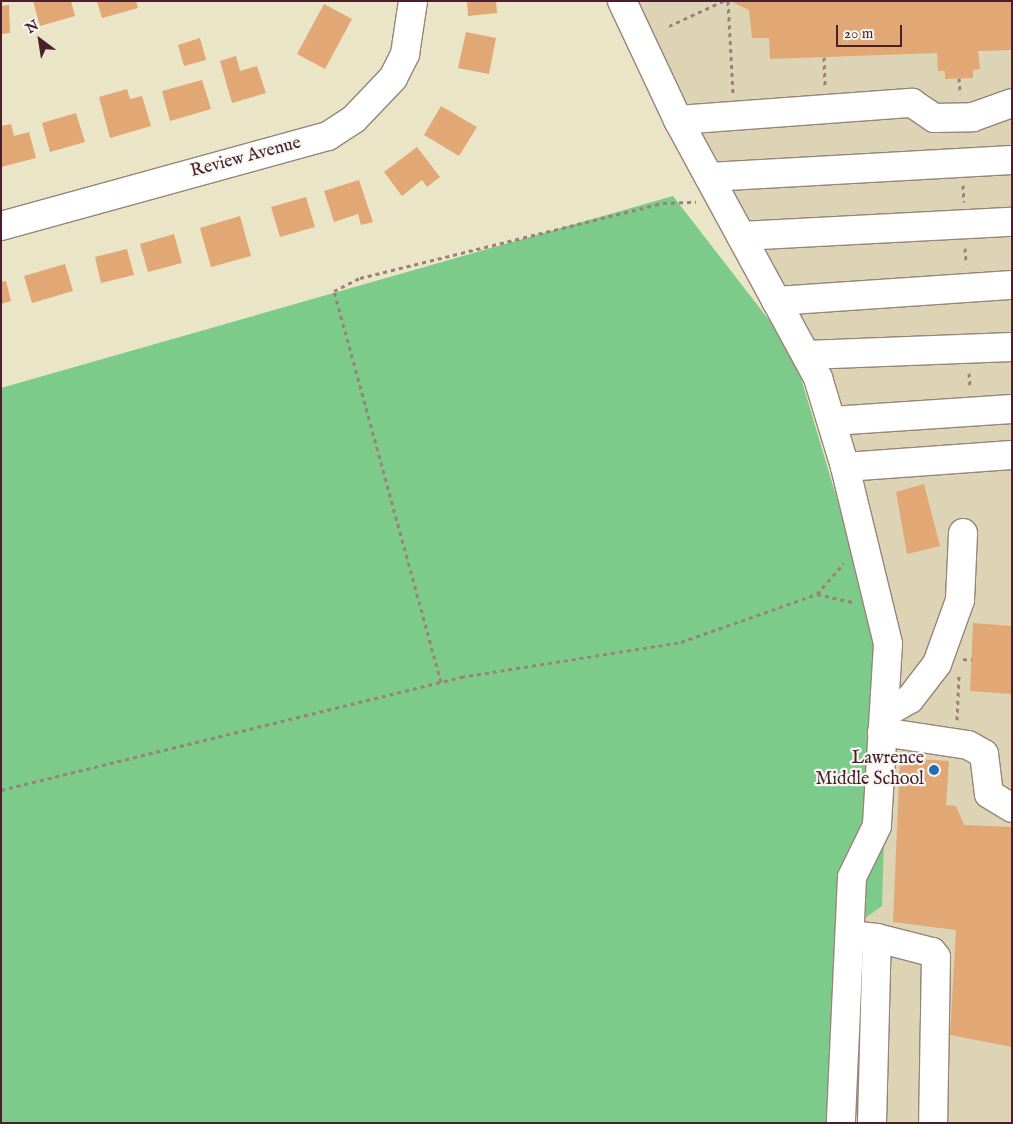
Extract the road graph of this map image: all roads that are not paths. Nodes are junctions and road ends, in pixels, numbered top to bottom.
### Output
1 (413, 1) edge
2 (622, 1) edge
3 (1012, 103) edge
4 (678, 120) junction
5 (1012, 160) edge
6 (709, 177) junction
7 (1012, 222) edge
8 (1, 226) edge
9 (741, 236) junction
10 (1012, 285) edge
11 (776, 301) junction
12 (1012, 347) edge
13 (806, 355) junction
14 (1012, 409) edge
15 (832, 421) junction
16 (1012, 455) edge
17 (845, 467) junction
18 (963, 533) dead end
19 (883, 723) junction
20 (1012, 808) edge
21 (850, 935) junction
22 (877, 938) junction
23 (841, 1123) edge
24 (872, 1123) edge
25 (933, 1123) edge

1 - 8 street, Review Avenue
2 - 4 street
3 - 4 street
4 - 6 street
5 - 6 street
6 - 9 street
7 - 9 street
9 - 11 street
10 - 11 street
11 - 13 street
12 - 13 street
13 - 15 street
14 - 15 street
15 - 17 street
16 - 17 street
17 - 19 street
18 - 19 street
19 - 20 street
19 - 21 street
21 - 22 street
21 - 23 street
22 - 24 street
22 - 25 street

